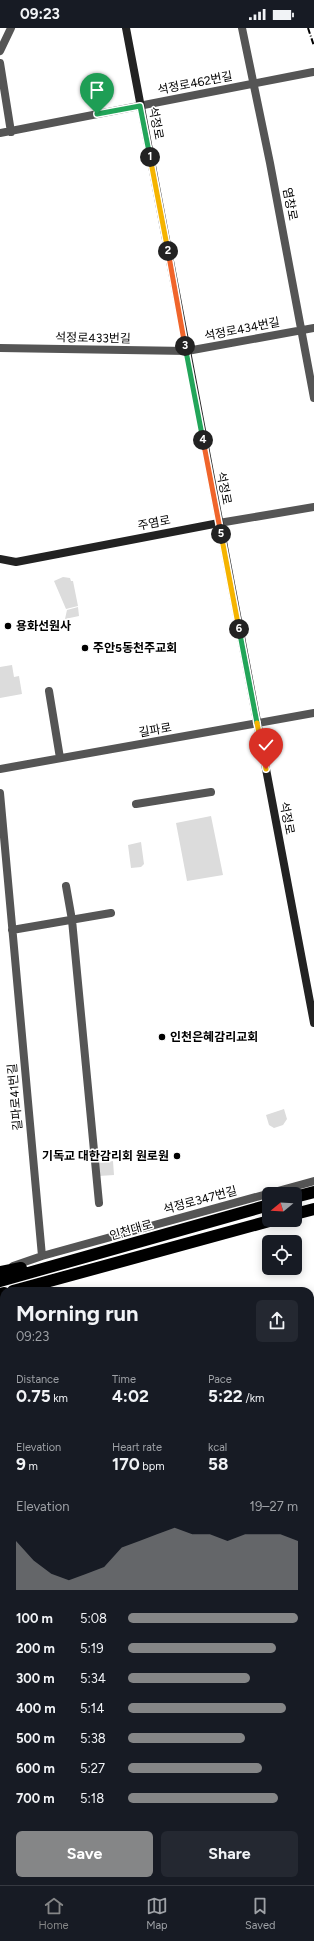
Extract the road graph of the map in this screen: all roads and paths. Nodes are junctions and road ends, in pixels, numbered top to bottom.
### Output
1 (11, 28) edge
2 (126, 28) edge
3 (242, 28) edge
4 (0, 51) edge
5 (0, 63) edge
6 (313, 72) dead end
7 (254, 83) junction
8 (140, 106) junction
9 (11, 132) junction
10 (0, 134) edge
11 (314, 328) edge
12 (302, 330) junction
13 (0, 348) edge
14 (186, 351) junction
15 (314, 398) edge
16 (314, 507) edge
17 (219, 523) junction
18 (0, 559) edge
19 (49, 691) dead end
20 (314, 714) edge
21 (257, 724) junction
22 (60, 758) junction
23 (0, 769) edge
24 (211, 792) dead end
25 (0, 793) edge
26 (136, 804) dead end
27 (66, 886) dead end
28 (111, 913) dead end
29 (72, 920) junction
30 (12, 930) junction
31 (314, 1023) edge
32 (314, 1181) edge
33 (314, 1192) edge
34 (302, 1195) edge
35 (99, 1203) dead end
36 (262, 1207) edge
37 (314, 1209) edge
38 (302, 1212) edge
39 (262, 1223) edge
40 (122, 1248) junction
41 (42, 1256) junction
42 (124, 1261) junction
43 (0, 1271) edge
44 (0, 1281) edge
45 (28, 1287) edge
46 (54, 1287) edge

1 - 4 street
2 - 8 main road, 석정로
3 - 7 street, 염창로
5 - 9 street
6 - 7 street
7 - 8 street, 석정로462번길
7 - 12 street, 염창로
8 - 9 street, 석정로462번길
8 - 14 main road, 석정로
9 - 10 street, 석정로462번길
11 - 12 street
12 - 14 street, 석정로434번길
12 - 15 street, 염창로
13 - 14 street, 석정로433번길
14 - 17 main road, 석정로
16 - 17 street, 주염로
17 - 18 main road, 주염로
17 - 21 main road, 석정로
19 - 22 street
20 - 21 street, 길파로
21 - 22 street, 길파로
21 - 31 main road, 석정로
22 - 23 street, 길파로
24 - 26 street
25 - 30 street, 길파로41번길
27 - 29 street
28 - 29 street
29 - 30 street
29 - 35 street
30 - 41 street, 길파로41번길
32 - 41 street, 석정로347번길
33 - 34 highway
36 - 40 highway, 인천대로
37 - 38 highway
39 - 42 highway
40 - 43 highway
40 - 44 highway, 인천대로
41 - 43 street, 석정로347번길
42 - 45 highway
42 - 46 highway

